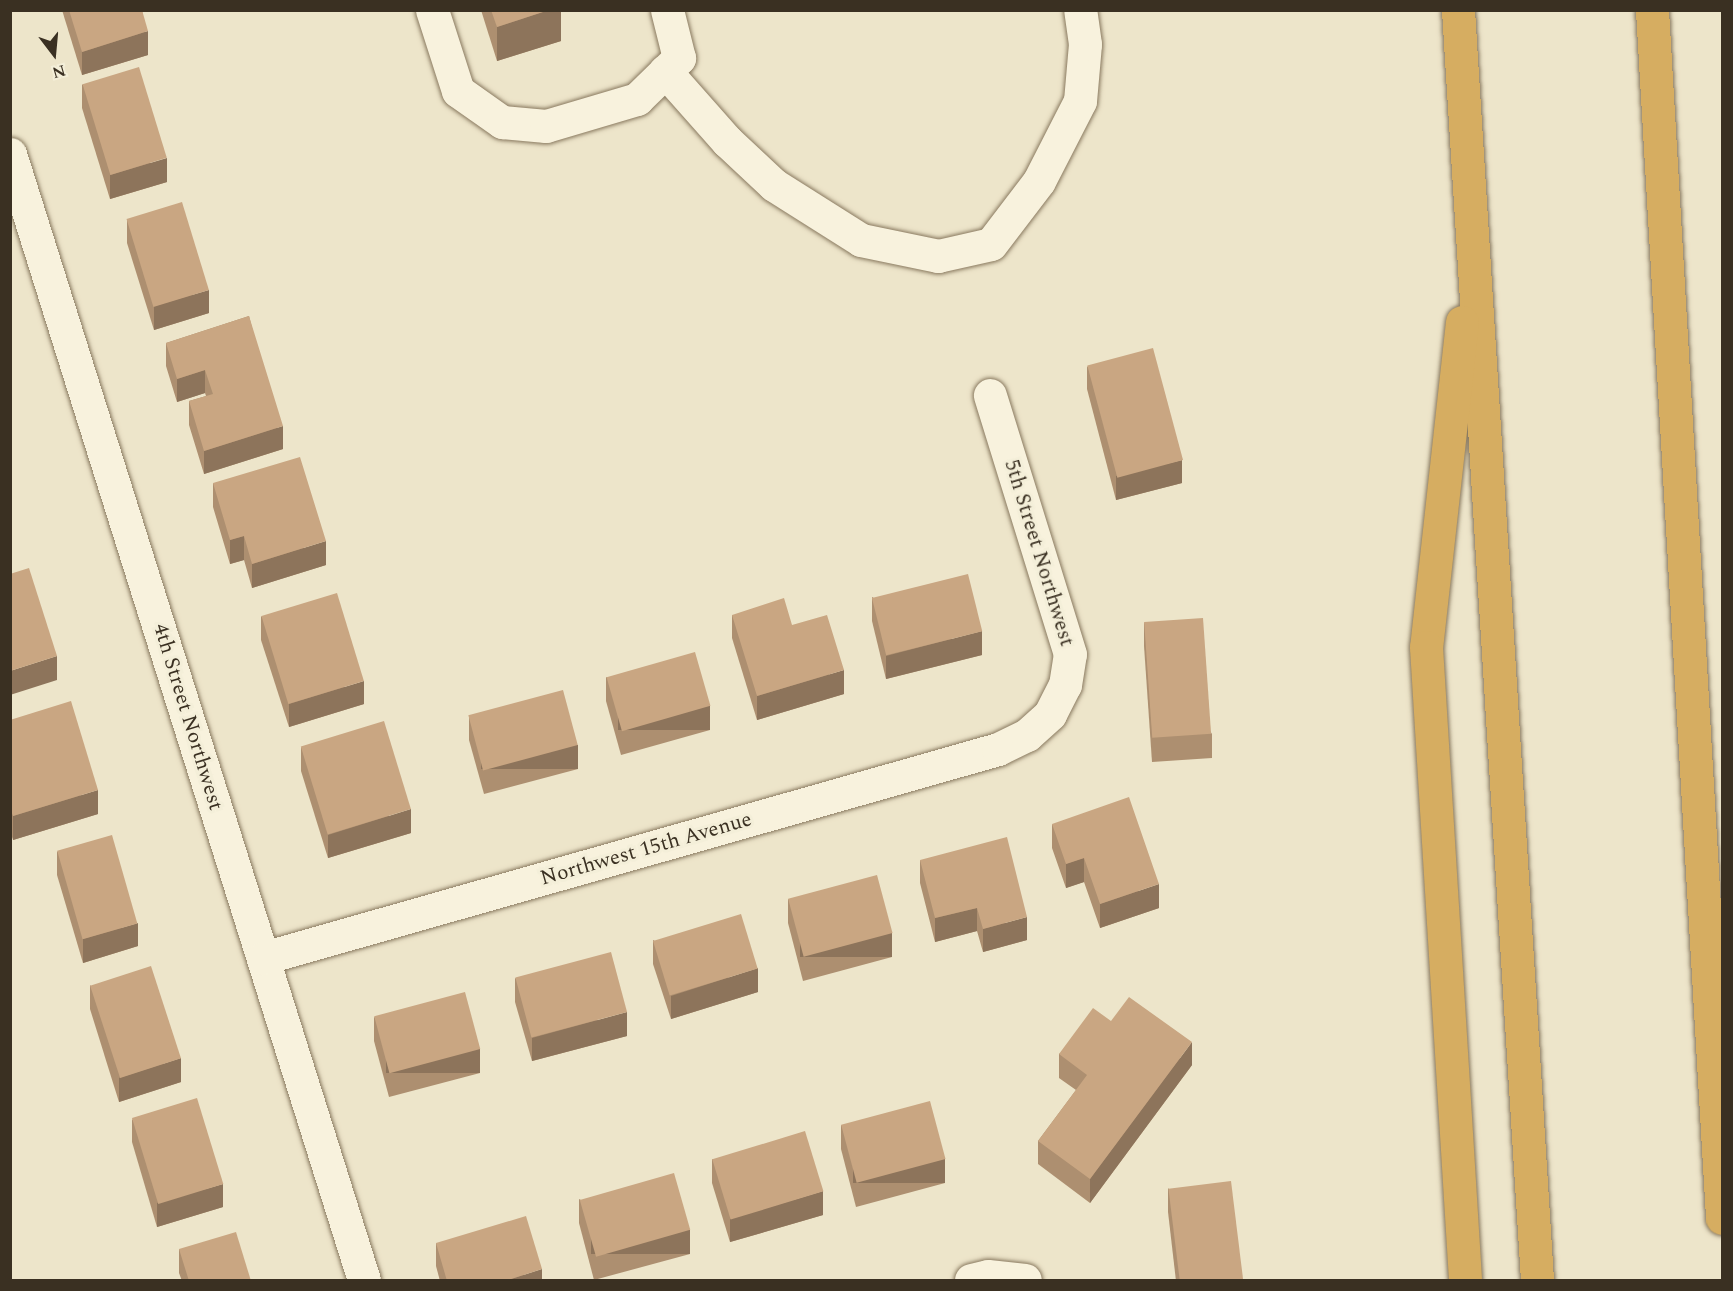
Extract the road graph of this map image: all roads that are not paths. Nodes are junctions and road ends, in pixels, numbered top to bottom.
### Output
1 (432, 10) edge
2 (667, 10) edge
3 (1080, 10) edge
4 (1458, 10) edge
5 (1652, 10) edge
6 (665, 71) junction
7 (10, 154) edge
8 (1472, 234) junction
9 (990, 395) dead end
10 (1027, 735) joint
11 (263, 958) junction
12 (1722, 1218) edge
13 (364, 1281) edge
14 (971, 1281) edge
15 (1025, 1281) edge
16 (1465, 1281) edge
17 (1537, 1281) edge

1 - 6 street
2 - 6 street
3 - 6 street
4 - 8 highway
5 - 12 highway
7 - 11 street, 4th Street Northwest
8 - 16 highway
8 - 17 highway
9 - 10 street, 5th Street Northwest
10 - 11 street, Northwest 15th Avenue
11 - 13 street, 4th Street Northwest
14 - 15 street

